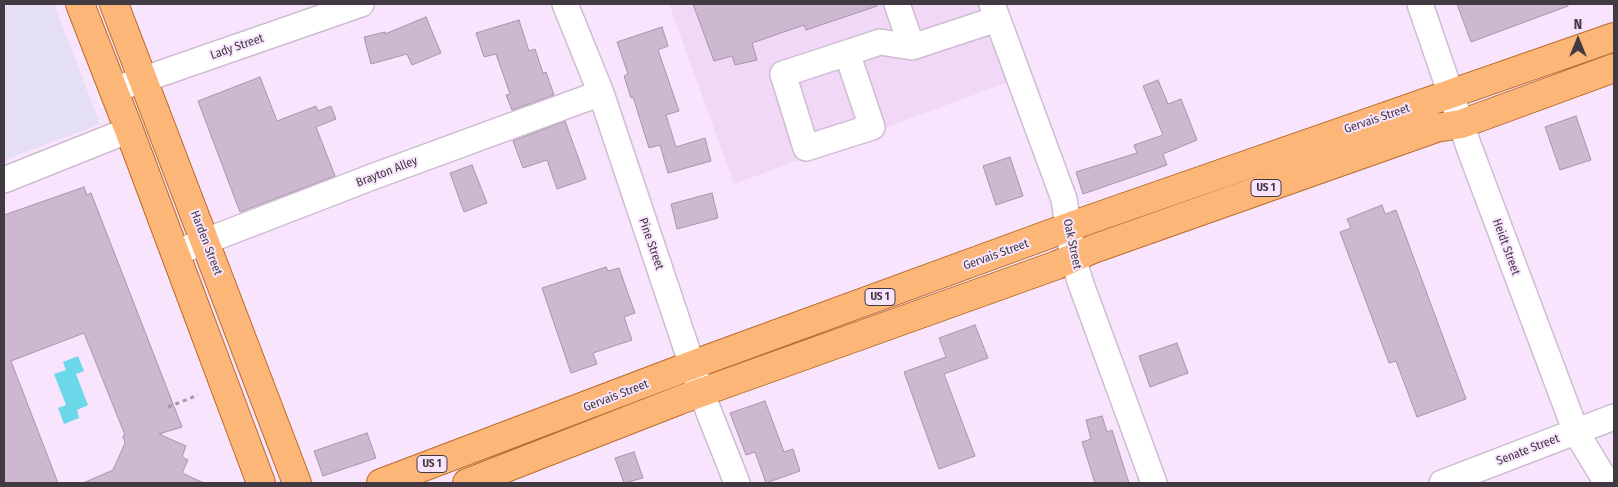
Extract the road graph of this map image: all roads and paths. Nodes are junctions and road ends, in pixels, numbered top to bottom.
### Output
1 (80, 4) edge
2 (114, 4) edge
3 (361, 4) edge
4 (565, 4) edge
5 (897, 4) edge
6 (1420, 4) edge
7 (995, 11) edge
8 (1614, 37) edge
9 (912, 47) junction
10 (847, 52) dead end
11 (1614, 68) edge
12 (144, 79) junction
13 (113, 90) junction
14 (601, 93) junction
15 (1452, 94) junction
16 (1461, 124) junction
17 (130, 130) junction
18 (4, 180) edge
19 (1068, 228) junction
20 (205, 242) junction
21 (175, 254) junction
22 (1073, 258) junction
23 (697, 380) junction
24 (198, 395) dead end
25 (168, 407) dead end
26 (1614, 417) edge
27 (1576, 432) junction
28 (261, 483) edge
29 (296, 483) edge
30 (381, 483) edge
31 (467, 483) edge
32 (738, 483) edge
33 (1154, 483) edge
34 (1442, 483) edge
35 (1607, 483) edge

1 - 13 main road
2 - 12 main road, Harden Street
3 - 12 street, Lady Street
4 - 14 street, Pine Street
5 - 9 street
6 - 15 street, Heidt Street
7 - 9 street
7 - 19 street, Oak Street
8 - 15 main road, Gervais Street / US 1
9 - 10 street
11 - 16 main road, Gervais Street / US 1
12 - 13 street, Lady Street
12 - 20 main road, Harden Street
13 - 17 main road
14 - 20 street, Brayton Alley
14 - 23 street, Pine Street
15 - 16 street, Heidt Street
15 - 19 main road, Gervais Street / US 1
16 - 22 main road, Gervais Street / US 1
16 - 27 street, Heidt Street
17 - 18 street
17 - 21 main road
19 - 22 street, Oak Street
19 - 23 main road, Gervais Street / US 1
20 - 21 street, Brayton Alley
20 - 29 main road, Harden Street
21 - 28 main road
22 - 23 main road, Gervais Street / US 1
22 - 33 street, Oak Street
23 - 30 main road, Gervais Street / US 1
23 - 31 main road, Gervais Street / US 1
23 - 32 street, Pine Street
24 - 25 path
26 - 27 street, Senate Street
27 - 34 street, Senate Street
27 - 35 street, Heidt Street

